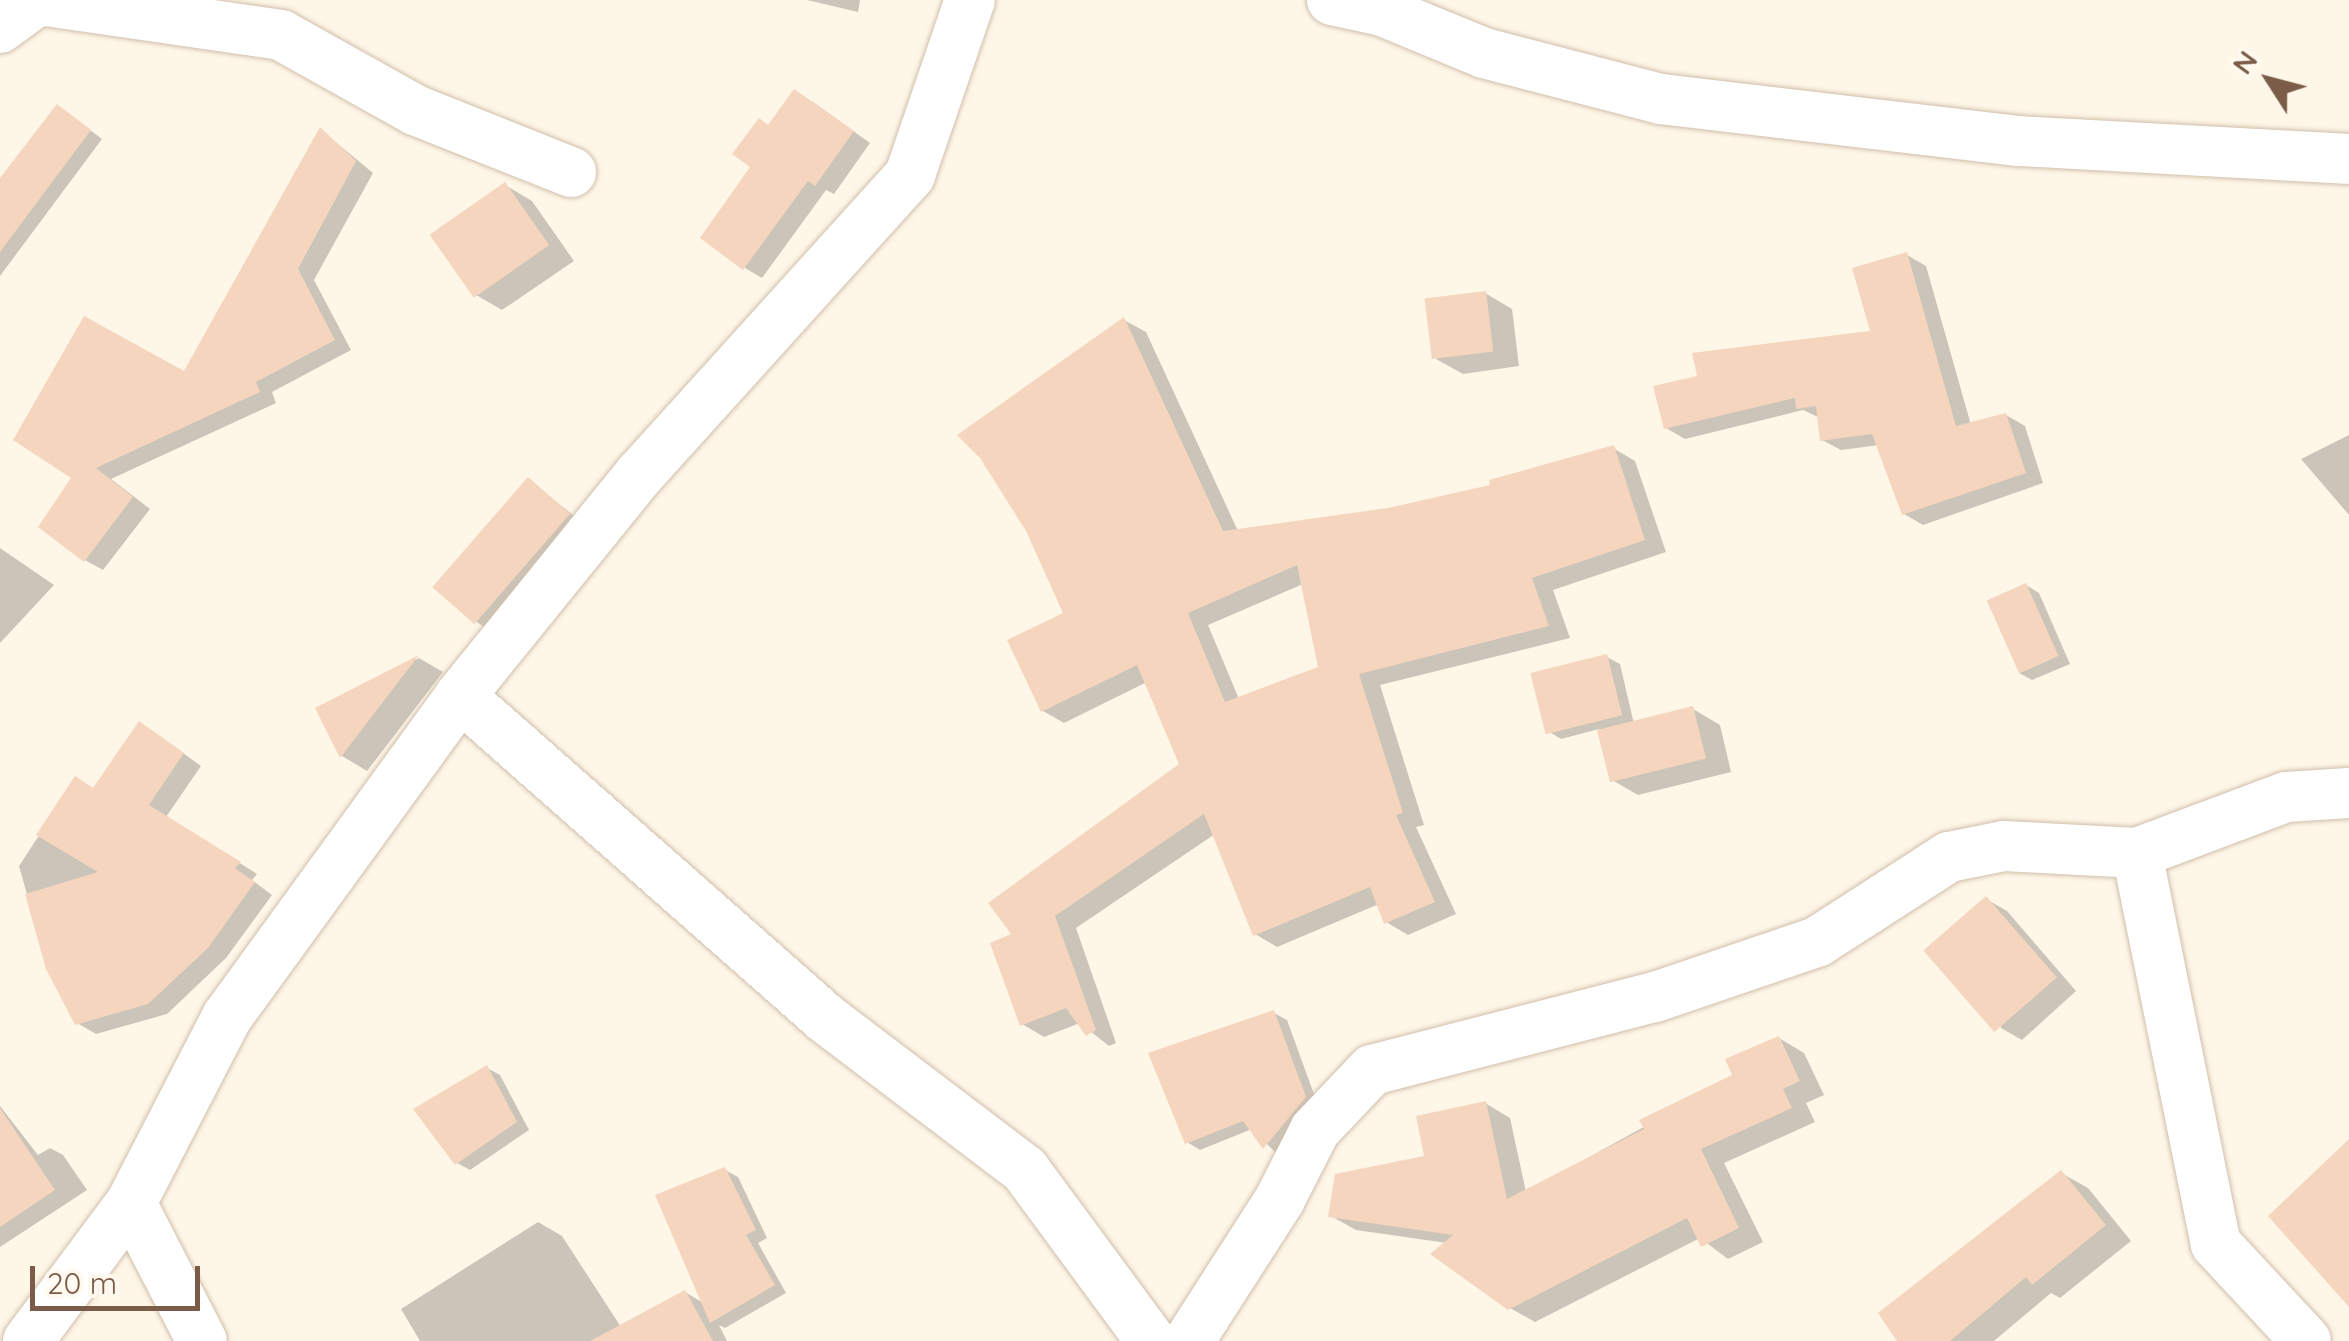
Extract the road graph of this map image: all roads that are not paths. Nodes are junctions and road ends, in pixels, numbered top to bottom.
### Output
1 (39, 0) edge
2 (970, 0) edge
3 (1332, 0) edge
4 (1381, 6) edge
5 (0, 28) edge
6 (2349, 159) edge
7 (571, 172) dead end
8 (460, 696) junction
9 (2349, 793) edge
10 (2137, 853) junction
11 (132, 1203) junction
12 (28, 1341) edge
13 (202, 1341) edge
14 (1151, 1341) edge
15 (1189, 1341) edge
16 (2306, 1341) edge

1 - 5 street
1 - 7 street
2 - 8 street
3 - 4 street
4 - 6 street
8 - 11 street
8 - 14 street
9 - 10 street
10 - 15 street
10 - 16 street
11 - 12 street
11 - 13 street

